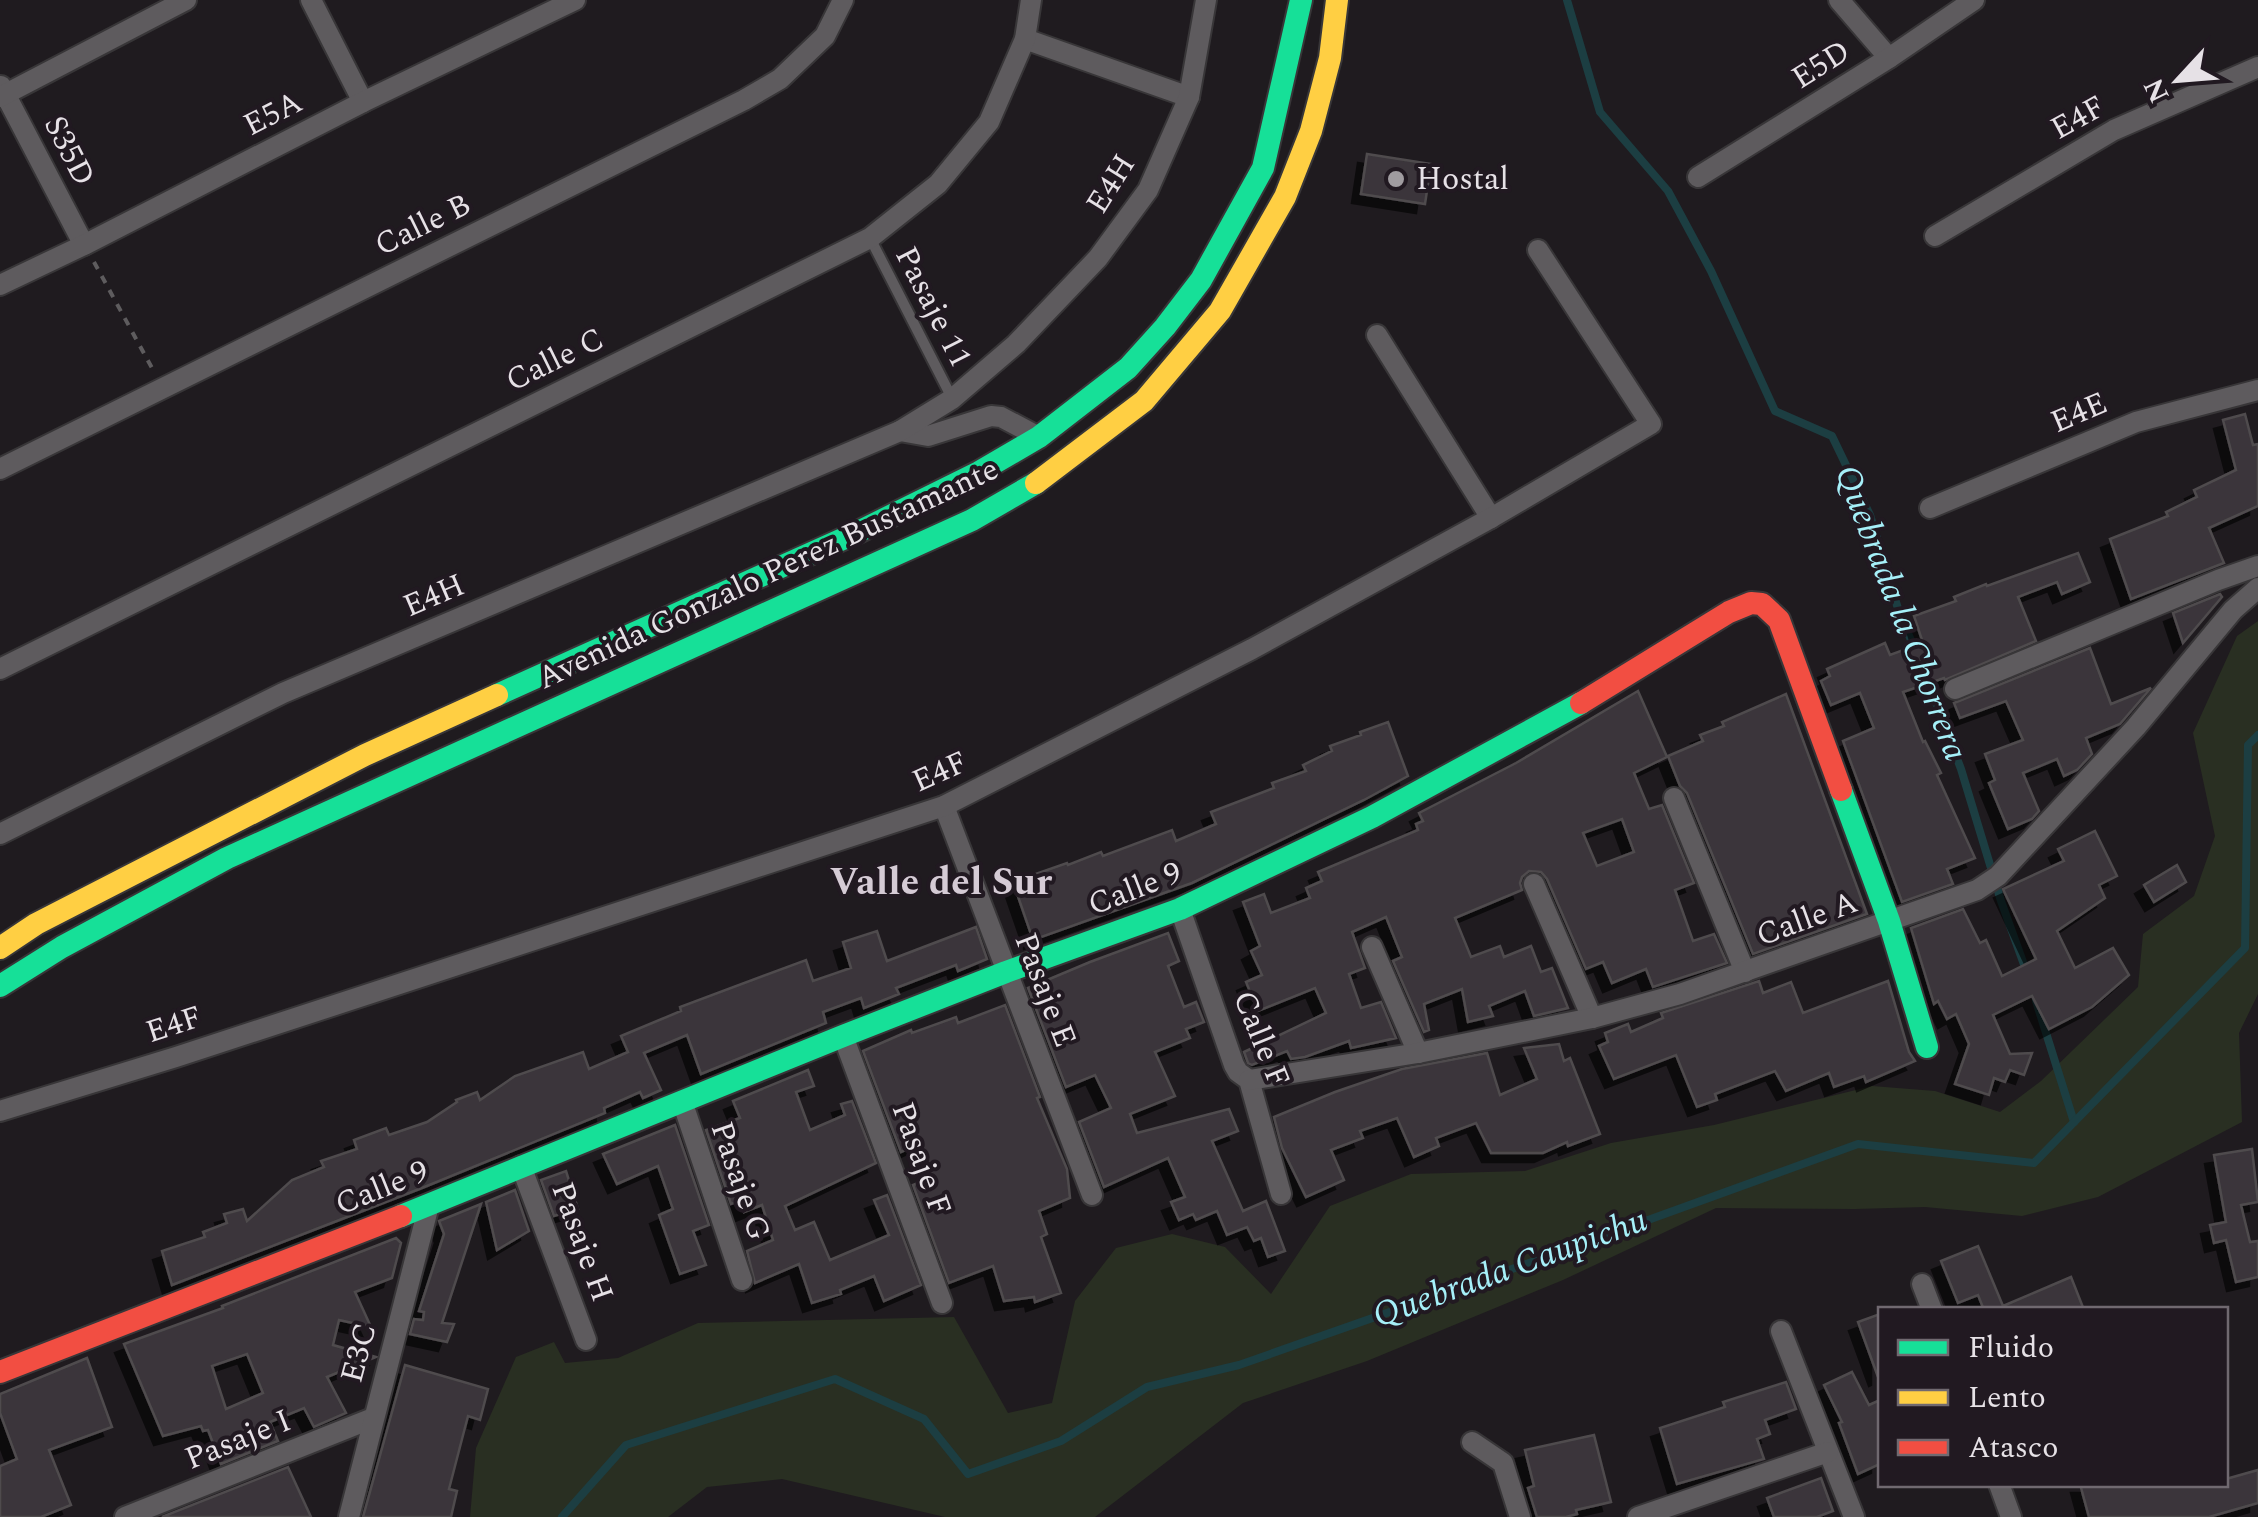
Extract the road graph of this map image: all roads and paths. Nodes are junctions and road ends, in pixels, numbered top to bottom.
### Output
1 (186, 0) edge
2 (311, 0) edge
3 (575, 0) edge
4 (843, 0) edge
5 (1031, 0) edge
6 (1206, 0) edge
7 (1302, 0) edge
8 (1336, 0) edge
9 (1839, 0) edge
10 (1974, 0) edge
11 (1025, 39) junction
12 (1889, 58) junction
13 (2258, 67) edge
14 (2, 92) edge
15 (1189, 97) junction
16 (362, 102) junction
17 (1698, 177) dead end
18 (1935, 236) dead end
19 (870, 238) junction
20 (84, 245) junction
21 (1538, 250) dead end
22 (0, 285) edge
23 (1377, 335) dead end
24 (163, 386) junction
25 (2258, 390) edge
26 (952, 399) junction
27 (900, 431) junction
28 (1039, 436) junction
29 (0, 469) edge
30 (1930, 508) dead end
31 (1491, 518) junction
32 (2258, 566) edge
33 (2258, 588) edge
34 (0, 669) edge
35 (1955, 689) dead end
36 (1674, 798) dead end
37 (944, 806) junction
38 (0, 834) edge
39 (1534, 884) dead end
40 (1180, 909) junction
41 (1890, 921) junction
42 (1372, 947) dead end
43 (0, 948) edge
44 (1006, 972) junction
45 (1745, 972) junction
46 (0, 986) edge
47 (1592, 1018) junction
48 (843, 1036) junction
49 (1927, 1047) dead end
50 (1418, 1052) junction
51 (1250, 1080) junction
52 (682, 1101) junction
53 (0, 1110) edge
54 (521, 1166) junction
55 (1281, 1194) dead end
56 (1092, 1196) dead end
57 (429, 1205) junction
58 (742, 1280) dead end
59 (1922, 1284) dead end
60 (942, 1303) dead end
61 (1931, 1307) edge
62 (1781, 1331) dead end
63 (586, 1340) dead end
64 (0, 1372) edge
65 (373, 1418) junction
66 (1472, 1442) dead end
67 (1828, 1452) junction
68 (2000, 1487) edge
69 (125, 1517) edge
70 (349, 1517) edge
71 (1520, 1517) edge
72 (1638, 1517) edge
73 (1854, 1517) edge
74 (2011, 1517) edge

1 - 14 street
2 - 16 street
3 - 16 street, E5A
4 - 24 street, Calle B
5 - 11 street, Calle C
6 - 15 street, E4H
7 - 28 main road, Avenida Gonzalo Perez Bustamante
8 - 46 main road, Avenida Gonzalo Perez Bustamante
9 - 12 street
10 - 12 street, E5D
11 - 15 street
11 - 19 street, Calle C
12 - 17 street, E5D
13 - 18 street, E4F
14 - 20 street, S35D
15 - 26 street, E4H
16 - 20 street, E5A
19 - 26 lane, Pasaje 11
19 - 34 street, Calle C
20 - 22 street, E5A
20 - 24 path
21 - 31 street, E4F
23 - 31 street
24 - 29 street, Calle B
25 - 30 street, E4E
26 - 27 street, E4H
27 - 28 street, E4H
27 - 38 street, E4H
28 - 43 main road, Avenida Gonzalo Perez Bustamante
31 - 37 street, E4F
32 - 35 street
33 - 41 street, Calle A
36 - 45 street
37 - 44 street, Pasaje E
37 - 53 street, E4F
39 - 47 street
40 - 41 main road, Calle 9
40 - 44 main road, Calle 9
40 - 51 street, Calle F
41 - 45 street, Calle A
41 - 49 main road, Calle 9
42 - 50 street
44 - 48 main road, Calle 9
44 - 56 street, Pasaje E
45 - 47 street, Calle A
47 - 50 street, Calle A
48 - 52 main road, Calle 9
48 - 60 street, Pasaje F
50 - 51 street, Calle A
51 - 55 street, Calle F
52 - 54 main road, Calle 9
52 - 58 street, Pasaje G
54 - 57 main road, Calle 9
54 - 63 street, Pasaje H
57 - 64 main road, Calle 9
57 - 65 street, E3C
59 - 61 street
62 - 67 street
65 - 69 street, Pasaje I
65 - 70 street, E3C
66 - 71 street
67 - 72 street
67 - 73 street
68 - 74 street

